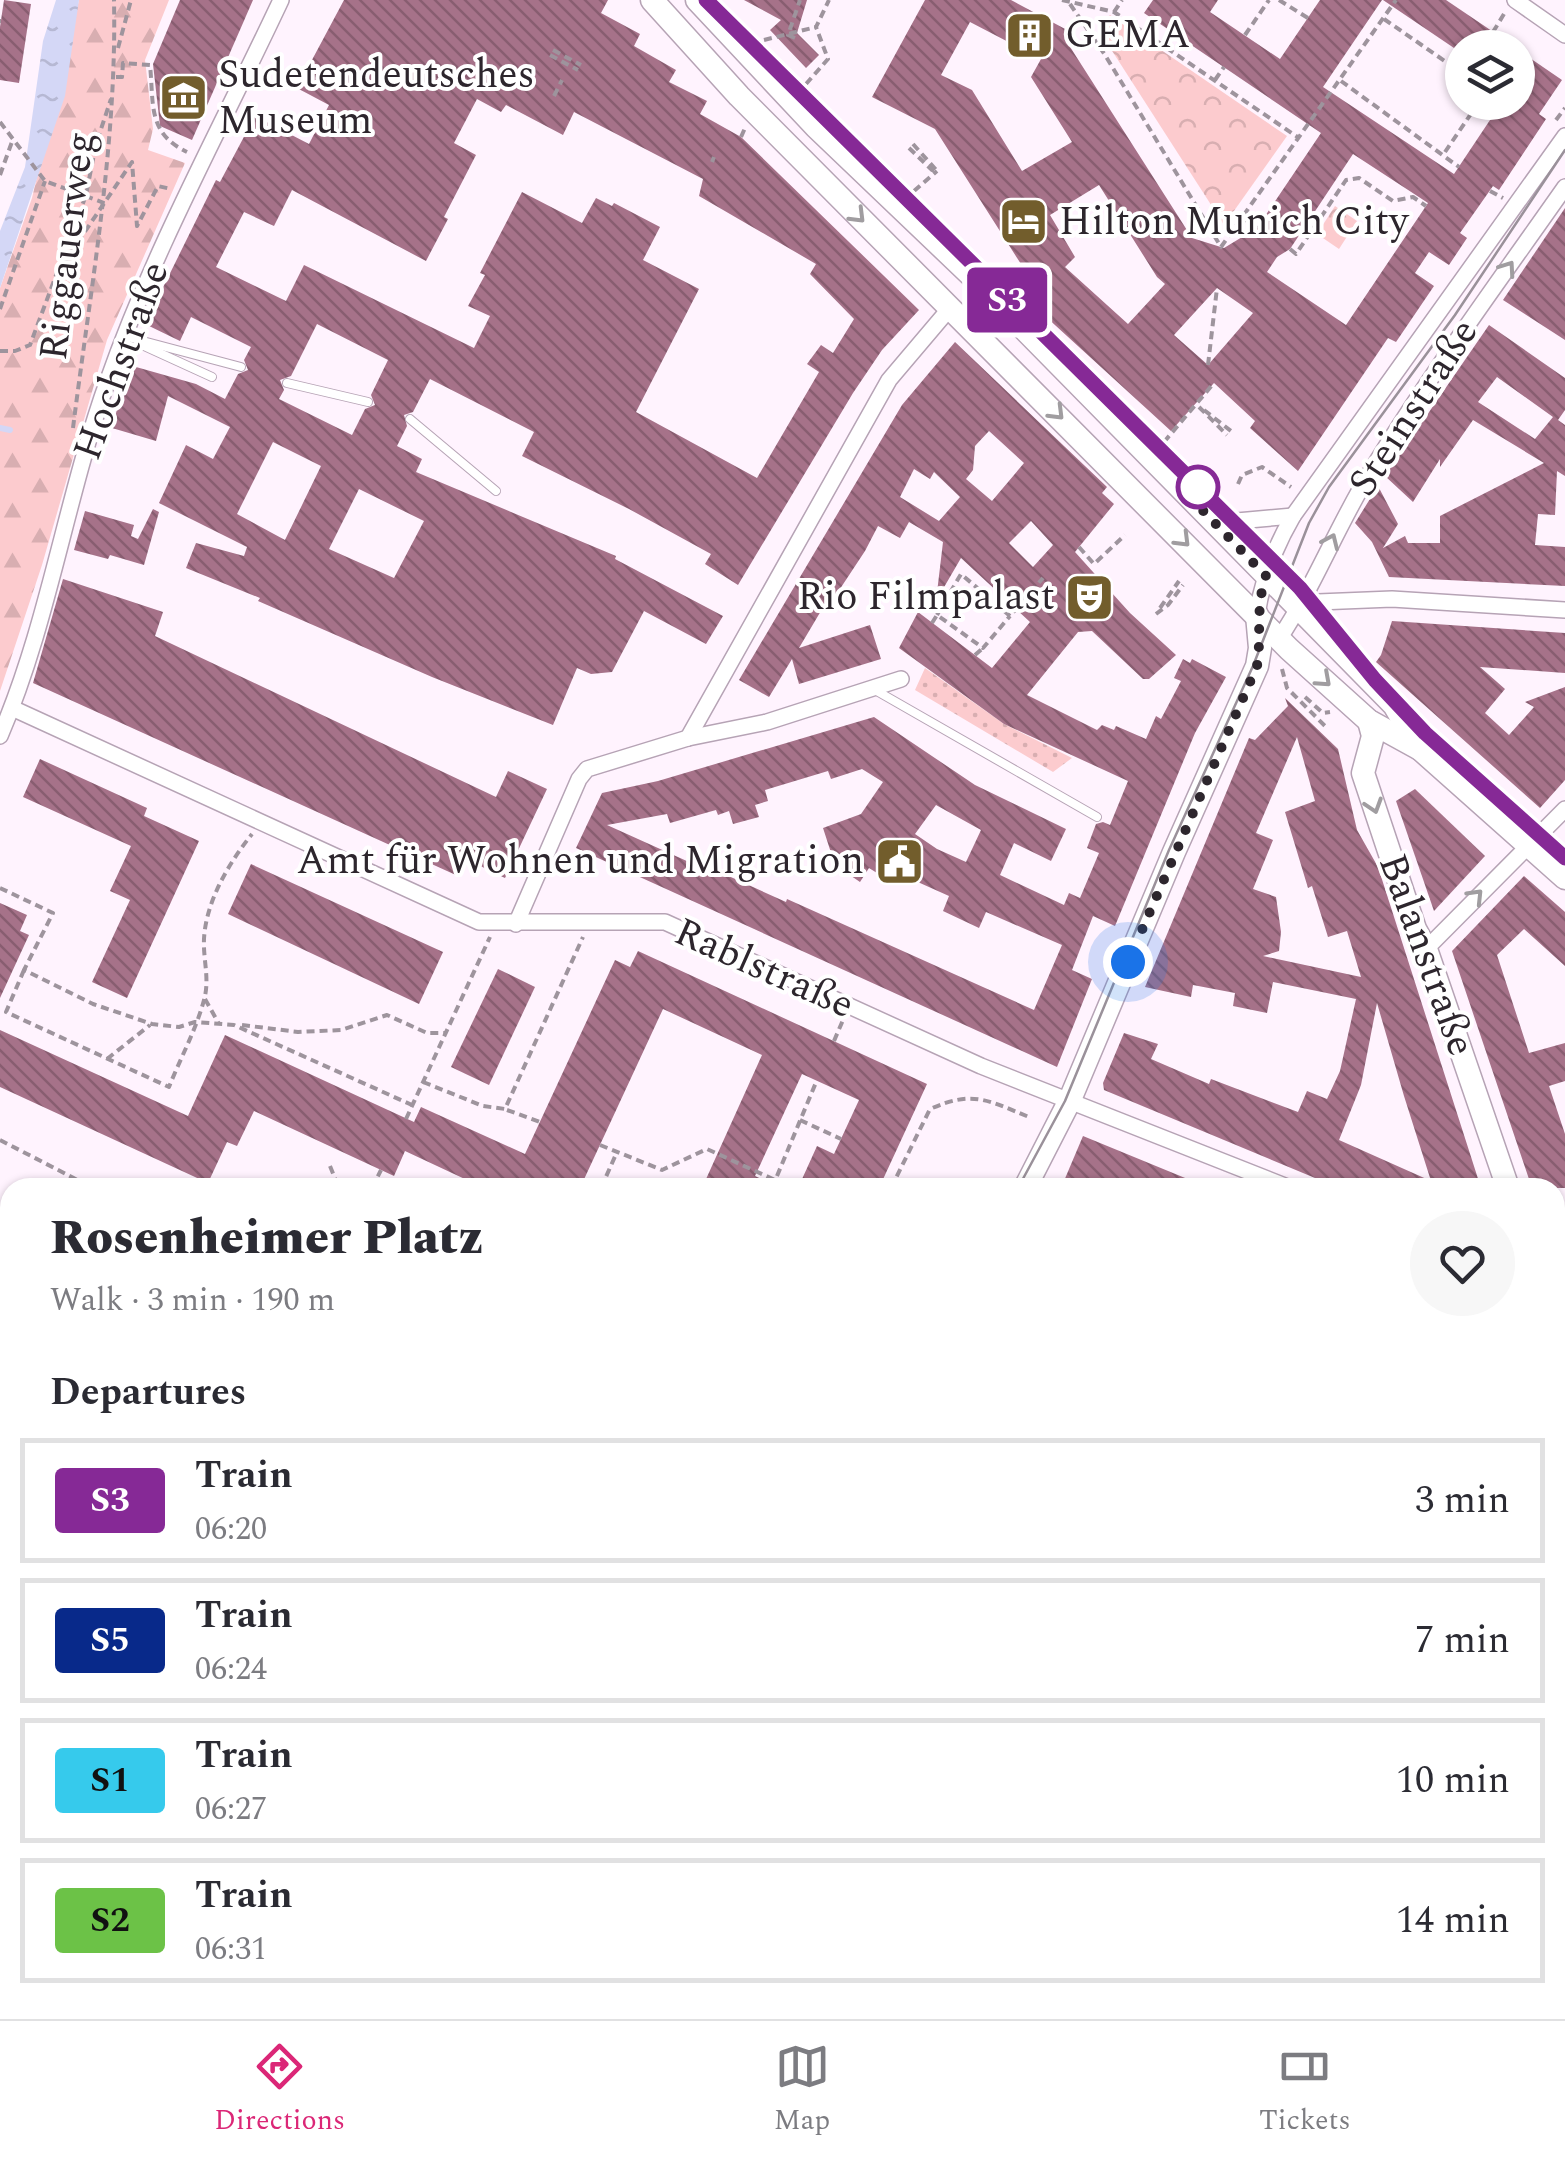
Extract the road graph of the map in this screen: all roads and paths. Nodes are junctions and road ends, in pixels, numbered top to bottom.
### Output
1 (114, 0) edge
2 (130, 0) edge
3 (280, 0) edge
4 (652, 0) edge
5 (697, 0) edge
6 (800, 0) edge
7 (829, 0) edge
8 (1062, 0) edge
9 (1122, 0) edge
10 (1269, 0) edge
11 (1279, 0) edge
12 (1396, 0) edge
13 (1514, 0) edge
14 (1070, 4) junction
15 (1114, 12) junction
16 (1308, 18) dead end
17 (1384, 19) junction
18 (816, 26) junction
19 (1494, 30) edge
20 (1245, 35) dead end
21 (1565, 35) edge
22 (791, 39) junction
23 (764, 40) dead end
24 (551, 52) dead end
25 (116, 53) junction
26 (1445, 61) edge
27 (579, 67) dead end
28 (1224, 67) dead end
29 (115, 77) junction
30 (562, 80) dead end
31 (1214, 81) junction
32 (1341, 81) junction
33 (806, 84) dead end
34 (114, 90) junction
35 (554, 96) dead end
36 (1467, 120) edge
37 (0, 122) edge
38 (745, 128) dead end
39 (1565, 136) edge
40 (741, 137) dead end
41 (1300, 138) junction
42 (13, 139) junction
43 (911, 146) dead end
44 (1444, 154) junction
45 (205, 161) junction
46 (1459, 167) dead end
47 (0, 175) edge
48 (43, 178) junction
49 (1565, 187) edge
50 (1490, 191) dead end
51 (189, 193) junction
52 (86, 195) junction
53 (910, 195) dead end
54 (1503, 198) dead end
55 (104, 202) junction
56 (1426, 206) dead end
57 (1242, 218) junction
58 (1257, 228) dead end
59 (1290, 249) dead end
60 (57, 272) junction
61 (1217, 288) dead end
62 (950, 308) junction
63 (0, 309) edge
64 (124, 336) junction
65 (0, 351) edge
66 (1208, 365) dead end
67 (241, 368) dead end
68 (212, 377) dead end
69 (287, 384) dead end
70 (1214, 384) dead end
71 (368, 402) dead end
72 (1198, 406) junction
73 (410, 419) dead end
74 (1229, 433) dead end
75 (72, 434) dead end
76 (1161, 446) dead end
77 (1238, 484) dead end
78 (1291, 486) dead end
79 (496, 491) dead end
80 (1209, 516) junction
81 (1293, 516) junction
82 (1124, 535) dead end
83 (1079, 547) dead end
84 (1266, 576) junction
85 (1043, 578) dead end
86 (1181, 583) dead end
87 (1308, 606) junction
88 (1565, 610) edge
89 (1156, 613) dead end
90 (1258, 615) junction
91 (936, 616) junction
92 (1010, 616) junction
93 (932, 622) dead end
94 (1279, 638) junction
95 (983, 648) junction
96 (976, 655) dead end
97 (1282, 665) dead end
98 (1257, 666) junction
99 (901, 679) dead end
100 (873, 688) junction
101 (1304, 697) dead end
102 (12, 708) junction
103 (1322, 714) dead end
104 (1369, 721) junction
105 (1326, 727) dead end
106 (0, 736) edge
107 (688, 738) junction
108 (1420, 749) junction
109 (1565, 809) edge
110 (1097, 817) dead end
111 (262, 823) junction
112 (1528, 845) junction
113 (1565, 878) edge
114 (0, 888) edge
115 (590, 921) junction
116 (497, 924) junction
117 (516, 924) junction
118 (1426, 949) junction
119 (24, 970) junction
120 (205, 999) junction
121 (848, 1006) junction
122 (195, 1022) junction
123 (152, 1024) junction
124 (220, 1024) junction
125 (234, 1024) junction
126 (446, 1034) junction
127 (834, 1041) dead end
128 (107, 1059) junction
129 (817, 1080) dead end
130 (423, 1082) junction
131 (1069, 1102) junction
132 (412, 1105) junction
133 (505, 1109) junction
134 (1029, 1117) dead end
135 (406, 1119) dead end
136 (800, 1120) junction
137 (540, 1122) dead end
138 (841, 1139) dead end
139 (0, 1140) edge
140 (600, 1145) dead end
141 (617, 1152) junction
142 (890, 1162) dead end
143 (330, 1166) dead end
144 (901, 1167) junction
145 (381, 1170) dead end
146 (74, 1178) edge
147 (335, 1178) edge
148 (377, 1178) edge
149 (605, 1178) edge
150 (771, 1178) edge
151 (776, 1178) edge
152 (896, 1178) edge
153 (1030, 1178) edge
154 (1264, 1178) edge
155 (1505, 1178) edge

1 - 25 path, Riggauerweg
2 - 25 path
3 - 45 street, Hochstraße
4 -> 62 main road
5 - 80 main road
6 - 22 path
7 - 18 path
8 - 14 path
9 - 15 path
10 - 20 path
11 - 16 path
12 - 17 path
13 - 19 path
13 - 21 street
14 - 15 path
14 - 57 path
15 - 31 path
17 - 26 path
17 - 32 path
18 - 22 path
18 - 33 path
22 - 23 path
24 - 27 path
25 - 29 path, Riggauerweg
28 - 31 path
29 - 34 path, Riggauerweg
29 - 45 path
30 - 35 path
31 - 41 path
32 - 41 path
32 - 44 path
34 - 52 path
34 - 55 path, Riggauerweg
36 - 44 path
37 - 42 path
38 - 40 path
39 - 81 street, Steinstraße
41 - 57 path
42 - 47 path
42 - 48 path
43 - 53 path
44 - 46 path
45 - 51 street, Hochstraße
48 - 52 path
48 - 63 path
87 -> 49 street, Steinstraße
50 - 54 path
51 - 55 path
51 - 64 street, Hochstraße
52 - 55 path
52 - 60 path
55 - 60 path
55 - 75 path, Riggauerweg
56 - 59 path
57 - 58 path
60 - 65 path
61 - 66 path
62 -> 90 main road
62 - 107 street
64 - 67 lane
64 - 68 lane
64 - 102 street, Hochstraße
69 - 71 lane
70 - 72 path
72 - 74 path
72 - 76 path
73 - 79 lane
77 - 78 path
80 - 81 street, Steinstraße
80 - 84 main road
81 - 84 street, Steinstraße
82 - 83 path
84 - 87 main road
84 - 90 street, Steinstraße
85 - 92 path
86 - 89 path
87 - 88 street
87 - 94 street, Steinstraße
87 - 108 main road
90 - 94 main road
90 - 98 main road
91 - 92 path
91 - 93 path
91 - 95 path
92 - 95 path
94 - 98 main road
94 -> 104 main road
95 - 96 path
97 - 105 path
98 - 131 main road
99 - 100 street
100 - 107 street
100 - 110 lane
101 - 103 path
102 - 106 street, Hochstraße
102 - 111 street, Rablstraße
104 - 108 main road
104 -> 118 main road, Balanstraße
107 - 117 street
108 - 112 main road
109 - 112 street
111 - 116 street, Rablstraße
111 - 120 path
112 - 113 main road
118 -> 112 street
114 - 119 path
115 - 117 street, Rablstraße
115 - 121 street, Rablstraße
115 - 133 path
116 - 117 street, Rablstraße
116 - 126 path
118 - 155 main road, Balanstraße
119 - 123 path
119 - 128 path
120 - 122 path
120 - 124 path
121 - 127 path
121 - 131 street, Rablstraße
122 - 123 path
122 - 124 path
122 - 128 path
123 - 128 path
124 - 125 path
125 - 126 path
125 - 132 path
126 - 130 path
129 - 136 path
130 - 132 path
130 - 133 path
131 - 153 main road
131 - 154 street, Rablstraße
132 - 135 path
133 - 137 path
134 - 144 path
136 - 138 path
136 - 151 path
139 - 146 path
140 - 141 path
141 - 149 path
141 - 150 path
142 - 144 path
143 - 147 path
144 - 152 path
145 - 148 path

